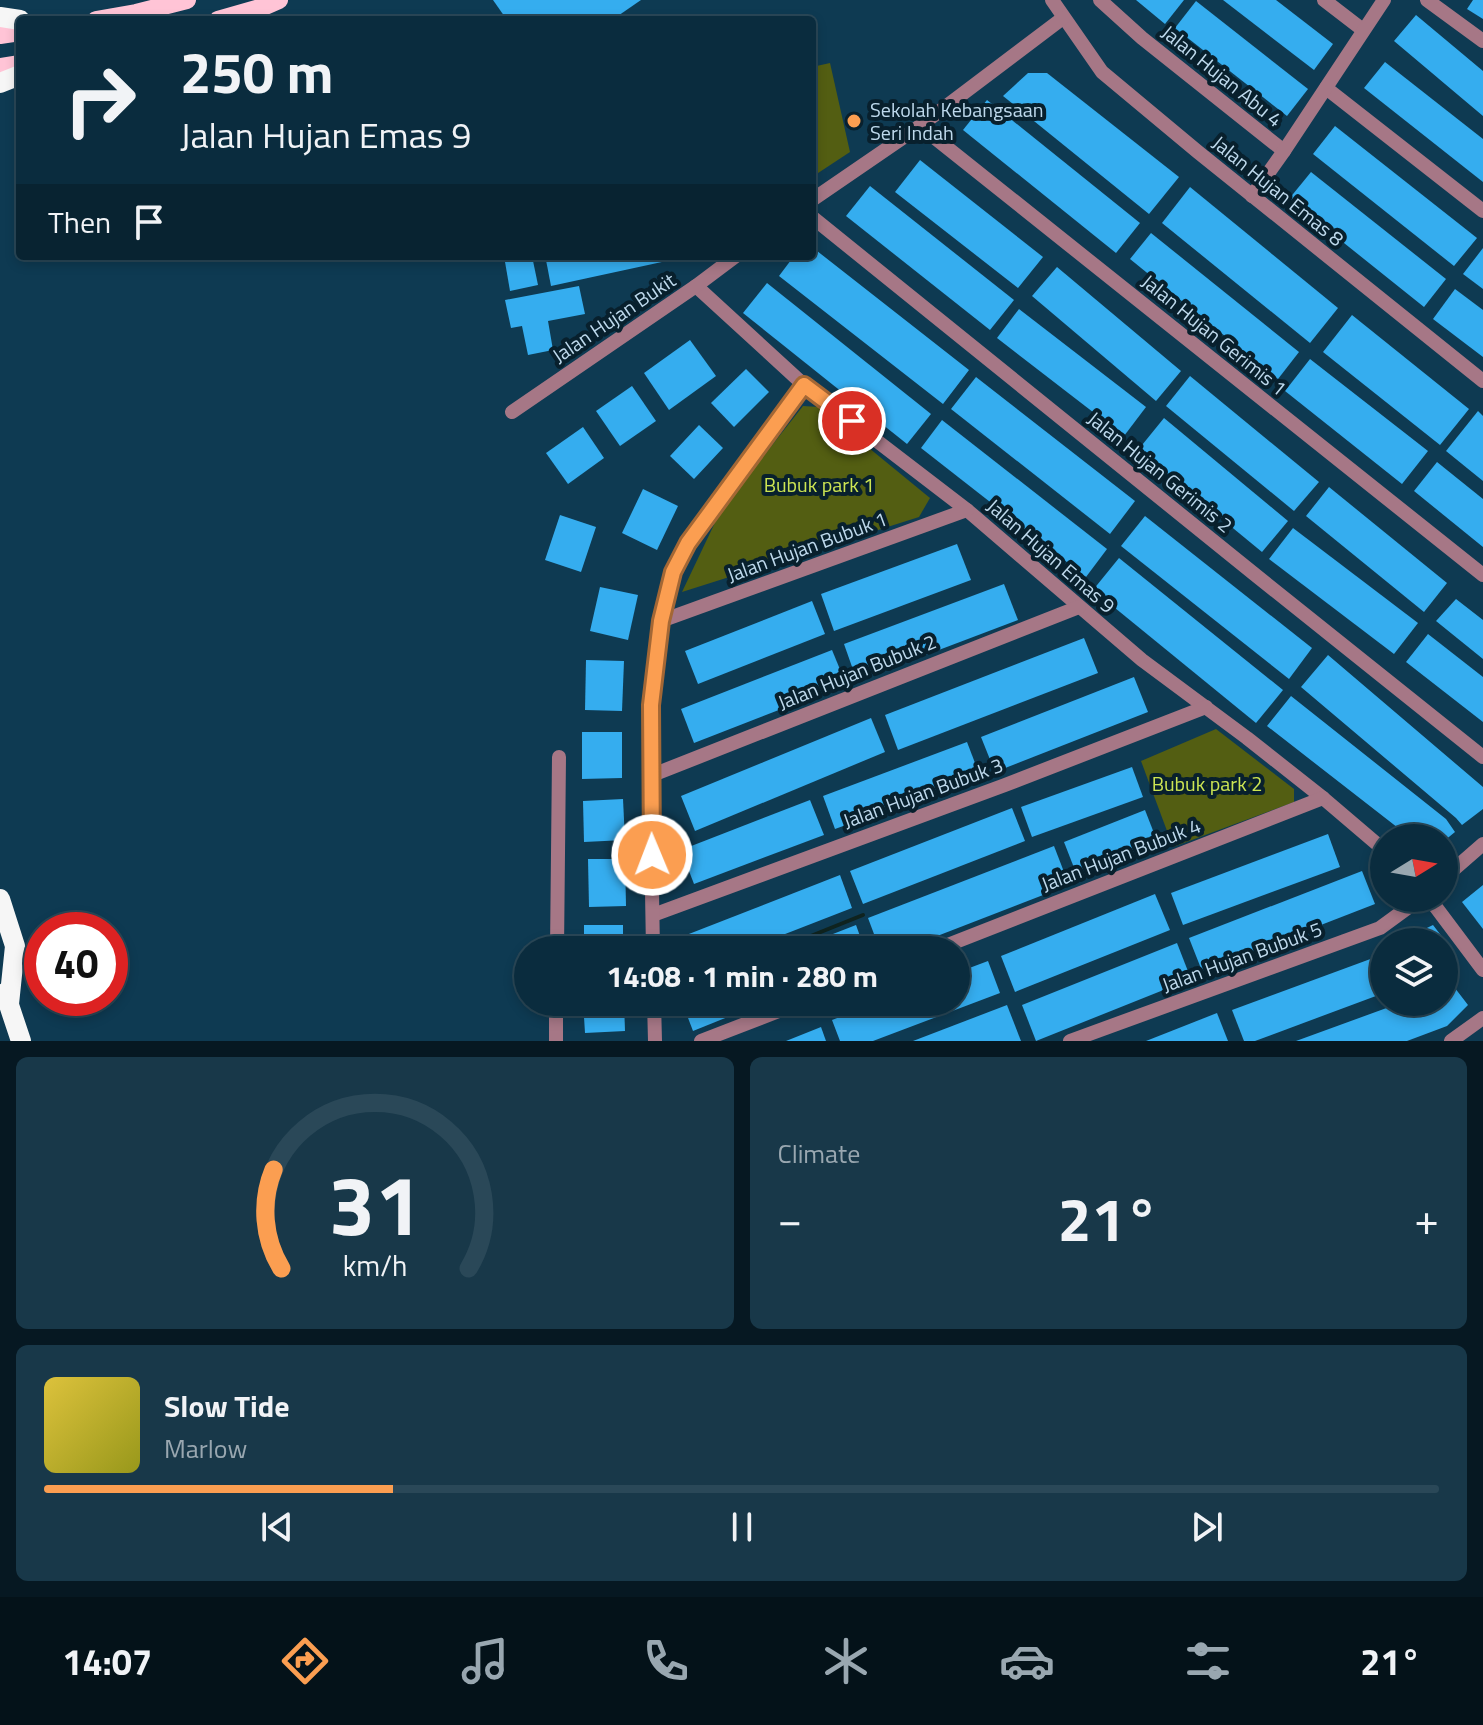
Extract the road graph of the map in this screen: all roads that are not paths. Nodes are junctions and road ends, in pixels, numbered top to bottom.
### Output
1 (187, 0) edge
2 (1052, 0) edge
3 (1100, 0) edge
4 (1324, 0) edge
5 (1384, 0) edge
6 (1427, 0) edge
7 (271, 4) edge
8 (119, 16) edge
9 (231, 16) edge
10 (1063, 18) junction
11 (1363, 30) junction
12 (1483, 41) edge
13 (1326, 88) junction
14 (920, 126) junction
15 (1284, 151) junction
16 (1252, 196) junction
17 (816, 197) edge
18 (1483, 211) edge
19 (816, 220) edge
20 (731, 260) edge
21 (696, 286) junction
22 (1483, 381) edge
23 (804, 385) junction
24 (512, 412) dead end
25 (967, 510) junction
26 (1483, 575) edge
27 (1079, 607) junction
28 (661, 621) junction
29 (1206, 707) junction
30 (559, 757) dead end
31 (1483, 757) edge
32 (650, 776) junction
33 (1323, 798) junction
34 (1370, 838) edge
35 (1483, 844) edge
36 (1458, 866) edge
37 (0, 899) edge
38 (1402, 912) edge
39 (1440, 912) edge
40 (653, 915) junction
41 (557, 936) edge
42 (653, 936) edge
43 (970, 936) edge
44 (1483, 970) edge
45 (0, 978) edge
46 (9, 1004) junction
47 (556, 1016) edge
48 (654, 1016) edge
49 (766, 1016) edge
50 (1483, 1018) edge
51 (21, 1041) edge
52 (556, 1041) edge
53 (655, 1041) edge
54 (701, 1041) edge
55 (1070, 1041) edge
56 (1451, 1041) edge

1 - 8 main road
2 - 10 street, Jalan Hujan Emas 8
3 - 15 street, Jalan Hujan Abu 4
4 - 11 street
5 - 11 street
6 - 12 street
7 - 9 main road
10 - 14 street
10 - 16 street, Jalan Hujan Emas 8
11 - 13 street
13 - 15 street
13 - 18 street
14 - 17 street
14 - 26 street, Jalan Hujan Gerimis 1
15 - 16 street
16 - 22 street, Jalan Hujan Emas 8
19 - 31 street, Jalan Hujan Gerimis 2
20 - 21 street, Jalan Hujan Bukit
21 - 23 street, Jalan Hujan Emas 9
21 - 24 street, Jalan Hujan Bukit
23 - 25 street, Jalan Hujan Emas 9
23 - 28 street
25 - 27 street, Jalan Hujan Emas 9
25 - 28 street, Jalan Hujan Bubuk 1
27 - 29 street, Jalan Hujan Emas 9
27 - 32 street, Jalan Hujan Bubuk 2
28 - 32 street
29 - 33 street, Jalan Hujan Emas 9
29 - 40 street, Jalan Hujan Bubuk 3
30 - 41 street
32 - 40 street
33 - 34 street, Jalan Hujan Emas 9
33 - 43 street, Jalan Hujan Bubuk 4
35 - 36 street
37 - 46 highway
38 - 55 street, Jalan Hujan Bubuk 5
39 - 44 street
40 - 42 street
45 - 46 highway
46 - 51 highway
47 - 52 street
48 - 53 street
49 - 54 street
50 - 56 street

